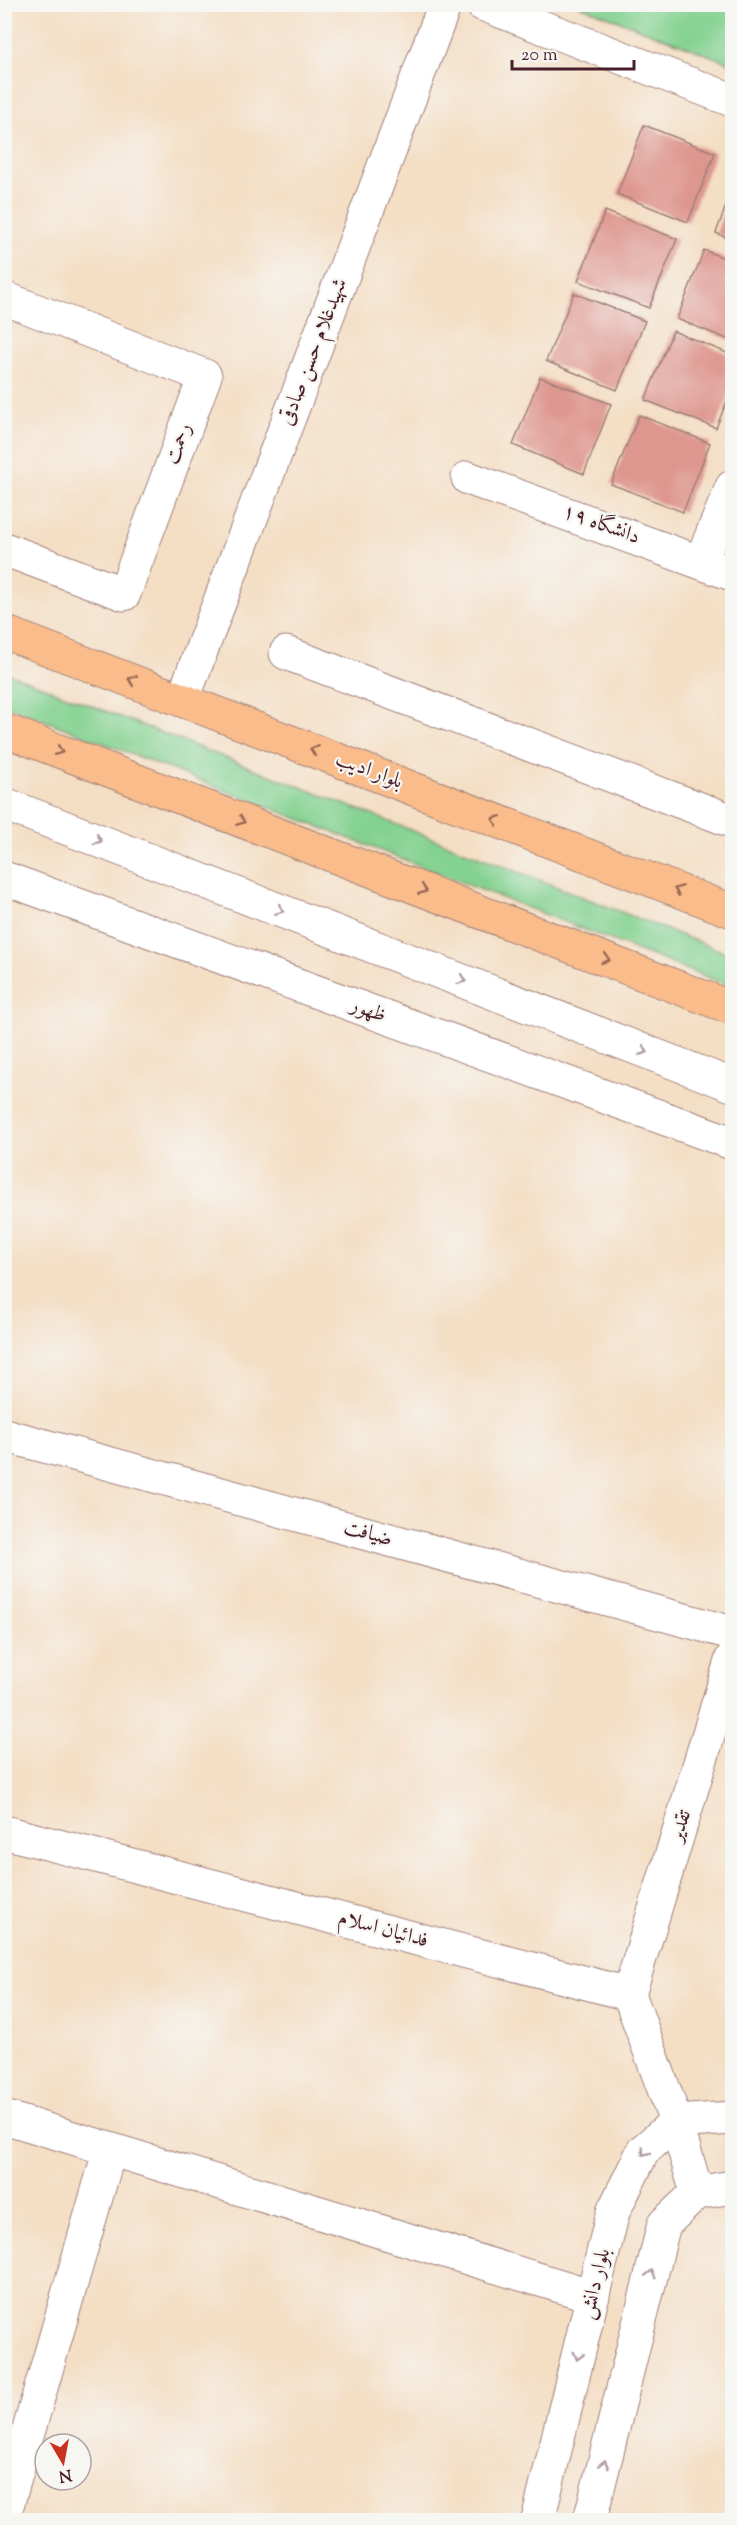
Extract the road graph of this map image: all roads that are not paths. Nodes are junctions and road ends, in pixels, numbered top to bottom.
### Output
1 (445, 4) edge
2 (482, 4) edge
3 (732, 100) edge
4 (4, 298) edge
5 (468, 478) dead end
6 (732, 487) edge
7 (4, 549) edge
8 (702, 561) junction
9 (732, 574) edge
10 (4, 632) edge
11 (286, 653) dead end
12 (183, 699) junction
13 (4, 730) edge
14 (4, 804) edge
15 (732, 821) edge
16 (59, 825) junction
17 (4, 831) edge
18 (4, 878) edge
19 (732, 911) edge
20 (732, 1008) edge
21 (732, 1085) edge
22 (732, 1143) edge
23 (4, 1435) edge
24 (732, 1633) edge
25 (732, 1658) edge
26 (4, 1832) edge
27 (628, 1994) junction
28 (4, 2118) edge
29 (732, 2118) edge
30 (676, 2122) junction
31 (110, 2150) junction
32 (732, 2187) edge
33 (697, 2193) junction
34 (593, 2296) junction
35 (4, 2516) edge
36 (538, 2520) edge
37 (590, 2520) edge

1 - 12 street, شهیدغلام حسن صادقی
2 - 3 street
4 - 7 street, رحمت
5 - 8 street, دانشگاه ۱۹
6 - 8 street
8 - 9 street, دانشگاه ۱۹
12 -> 10 main road, بلوار ادیب
11 - 15 street
19 -> 12 main road, بلوار ادیب
13 -> 20 main road
14 - 16 street
16 - 17 street
16 -> 21 street
18 - 22 street, ظهور
23 - 24 street, ضیافت
25 - 27 street, تقدیر
26 - 27 street, فدائیان اسلام
27 - 30 street
28 - 31 street
29 - 30 street
30 - 33 street
30 -> 34 street, بلوار دانش
31 - 34 street
31 - 35 street
32 - 33 street
37 -> 33 street
34 -> 36 street, بلوار دانش

